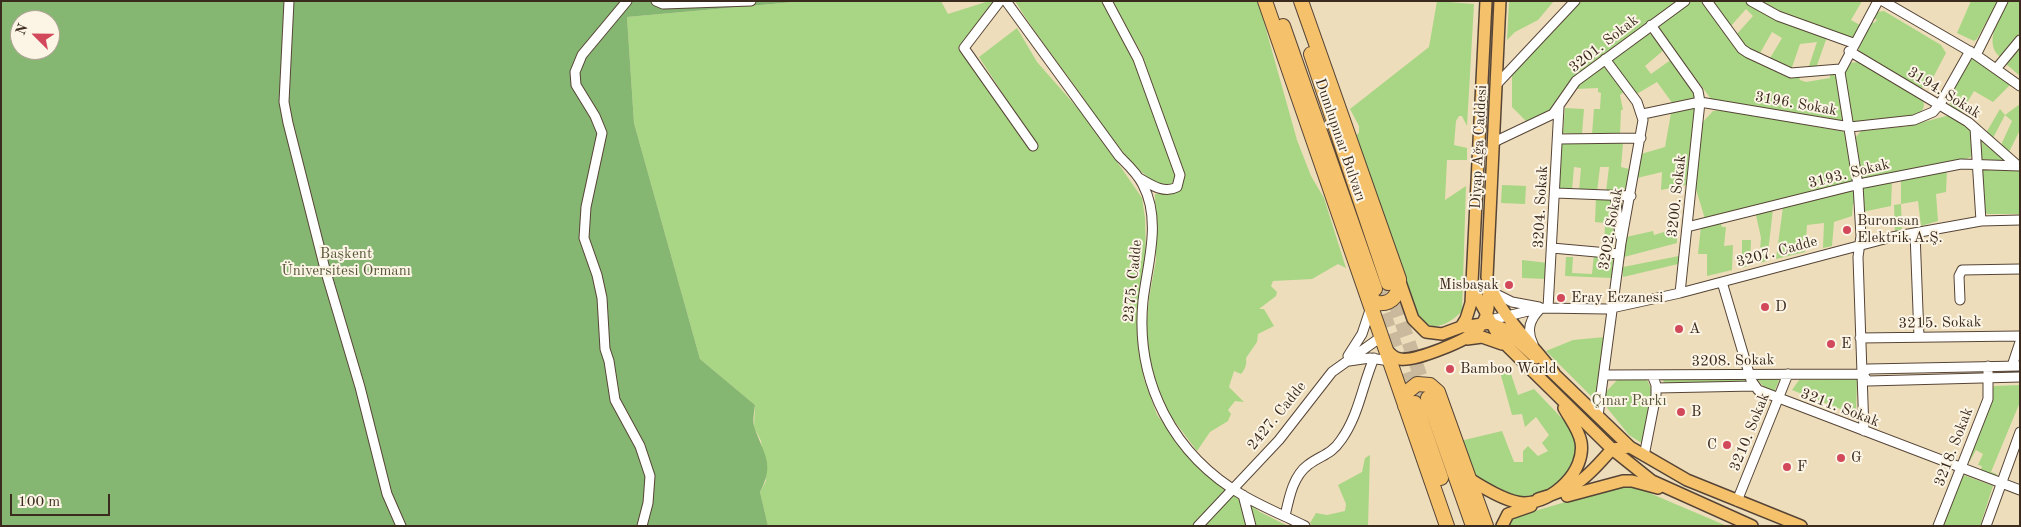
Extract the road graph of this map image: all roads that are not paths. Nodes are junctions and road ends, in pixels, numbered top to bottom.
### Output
1 (289, 1) edge
2 (627, 1) edge
3 (656, 1) edge
4 (750, 1) edge
5 (1000, 1) edge
6 (1006, 1) edge
7 (1106, 1) edge
8 (1265, 1) edge
9 (1275, 1) edge
10 (1293, 1) edge
11 (1301, 1) edge
12 (1486, 1) edge
13 (1500, 1) edge
14 (1575, 1) edge
15 (1685, 1) edge
16 (1707, 1) edge
17 (1751, 1) edge
18 (1878, 1) edge
19 (1883, 1) edge
20 (2003, 1) edge
21 (1651, 25) junction
22 (2020, 40) edge
23 (1851, 47) junction
24 (1973, 53) junction
25 (1605, 59) junction
26 (1840, 69) junction
27 (1996, 69) junction
28 (1497, 84) junction
29 (2020, 86) edge
30 (1700, 102) junction
31 (1940, 104) junction
32 (1560, 107) junction
33 (1643, 114) junction
34 (1850, 127) junction
35 (1975, 128) junction
36 (1641, 138) junction
37 (1558, 139) junction
38 (1494, 142) junction
39 (1033, 146) dead end
40 (1978, 163) junction
41 (2019, 166) edge
42 (1139, 178) junction
43 (1858, 185) junction
44 (1556, 193) junction
45 (1615, 195) junction
46 (1631, 196) junction
47 (2020, 220) edge
48 (1981, 221) junction
49 (1687, 227) junction
50 (1915, 233) junction
51 (1621, 243) junction
52 (1860, 246) junction
53 (1552, 248) junction
54 (1619, 254) junction
55 (2020, 269) edge
56 (1487, 277) junction
57 (1394, 281) junction
58 (1722, 282) junction
59 (1472, 287) junction
60 (1494, 293) junction
61 (1680, 293) junction
62 (1371, 297) junction
63 (1960, 300) dead end
64 (1614, 307) junction
65 (1544, 308) junction
66 (1512, 316) junction
67 (1489, 320) junction
68 (1461, 327) junction
69 (2020, 336) edge
70 (1919, 337) junction
71 (1860, 338) junction
72 (2020, 342) edge
73 (1383, 343) junction
74 (1534, 346) junction
75 (1374, 358) junction
76 (1344, 362) junction
77 (1390, 362) junction
78 (1988, 366) junction
79 (2016, 366) edge
80 (1554, 373) junction
81 (1749, 374) junction
82 (1788, 374) junction
83 (1862, 374) junction
84 (1604, 375) junction
85 (1652, 375) junction
86 (2020, 377) edge
87 (1989, 378) junction
88 (1754, 386) junction
89 (1656, 388) junction
90 (1554, 392) junction
91 (1778, 399) junction
92 (1416, 402) junction
93 (1602, 420) junction
94 (1864, 432) junction
95 (2020, 432) edge
96 (1630, 447) junction
97 (1616, 450) junction
98 (1644, 456) junction
99 (1960, 468) junction
100 (1468, 478) junction
101 (2001, 483) junction
102 (1233, 488) junction
103 (2020, 490) edge
104 (1242, 495) junction
105 (1565, 496) junction
106 (1688, 498) junction
107 (1535, 500) junction
108 (1738, 501) junction
109 (1285, 516) junction
110 (401, 526) edge
111 (642, 526) edge
112 (1198, 526) edge
113 (1251, 526) edge
114 (1305, 526) edge
115 (1447, 526) edge
116 (1457, 526) edge
117 (1473, 526) edge
118 (1486, 526) edge
119 (1502, 526) edge
120 (1752, 526) edge
121 (1801, 526) edge
122 (1938, 526) edge
123 (1986, 526) edge

1 - 110 street
2 - 111 street
3 - 4 street
5 - 39 street
6 - 42 street, 2375. Cadde
7 - 42 street
8 - 62 highway
9 - 62 highway, Dumlupınar Bulvarı
10 - 57 highway, Dumlupınar Bulvarı
11 - 57 highway
12 - 59 main road, Diyap Ağa Caddesi
13 - 28 main road, Diyap Ağa Caddesi
14 - 28 street
15 - 21 street, 3201. Sokak
16 - 26 street
17 - 23 street, 3194. Sokak
18 - 23 street
19 - 24 street
20 - 24 street
21 - 25 street, 3201. Sokak
21 - 30 street
22 - 27 street
23 - 26 street
23 - 31 street, 3194. Sokak
24 - 27 street
24 - 31 street
25 - 32 street, 3201. Sokak
25 - 33 street
26 - 34 street
27 - 29 street
28 - 38 main road, Diyap Ağa Caddesi
30 - 33 street, 3196. Sokak
30 - 34 street, 3196. Sokak
30 - 49 street, 3200. Sokak
31 - 34 street, 3196. Sokak
31 - 35 street, 3194. Sokak
32 - 37 street, 3204. Sokak
32 - 38 street, 3201. Sokak
33 - 36 street, 3202. Sokak
34 - 43 street
35 - 40 street
35 - 41 street, 3194. Sokak
36 - 37 street
36 - 46 street, 3202. Sokak
37 - 44 street, 3204. Sokak
38 - 56 main road, Diyap Ağa Caddesi
40 - 41 street, 3193. Sokak
40 - 43 street, 3193. Sokak
40 - 48 street
42 - 102 street, 2375. Cadde
43 - 49 street, 3193. Sokak
43 - 52 street
44 - 45 street
44 - 53 street, 3204. Sokak
45 - 46 street
45 - 51 street
46 - 51 street, 3202. Sokak
47 - 48 street, 3207. Cadde
48 - 50 street, 3207. Cadde
49 - 61 street, 3200. Sokak
50 - 52 street, 3207. Cadde
50 - 70 street
51 - 54 street, 3202. Sokak
52 - 58 street, 3207. Cadde
52 - 71 street
53 - 54 street
53 - 65 street, 3204. Sokak
54 - 64 street, 3202. Sokak
55 - 63 street
56 - 60 main road, Diyap Ağa Caddesi
56 - 67 main road
57 - 62 highway
57 - 68 main road, 3207. Cadde
58 - 61 street, 3207. Cadde
58 - 81 street
59 - 67 main road
59 - 68 main road, Diyap Ağa Caddesi
60 - 65 street, 3207. Cadde
60 - 66 main road, Diyap Ağa Caddesi
61 - 64 street, 3207. Cadde
62 - 73 highway
62 - 76 street, 2427. Cadde
64 - 65 street, 3207. Cadde
64 - 84 street, 3202. Sokak
65 - 66 street, 3207. Cadde
65 - 74 street
66 - 67 main road
66 - 67 street, 3207. Cadde
66 - 74 main road, Diyap Ağa Caddesi
67 - 68 main road, 3207. Cadde
67 - 73 main road, 3207. Cadde
67 - 80 main road
67 - 90 main road
69 - 70 street, 3215. Sokak
70 - 71 street, 3215. Sokak
71 - 83 street
72 - 79 street
73 - 76 street, 2427. Cadde
73 - 77 highway
74 - 80 main road, Diyap Ağa Caddesi
75 - 76 street
75 - 77 street
75 - 109 street
76 - 102 street, 2427. Cadde
77 - 92 highway
78 - 79 street, 3208. Sokak
78 - 83 street, 3208. Sokak
78 - 87 street, 3218. Sokak
80 - 93 main road
81 - 82 street, 3208. Sokak
81 - 85 street, 3208. Sokak
81 - 88 street
82 - 83 street, 3208. Sokak
82 - 91 street, 3210. Sokak
83 - 87 street, 3208. Sokak
83 - 94 street
84 - 85 street, 3208. Sokak
84 - 93 street, 3202. Sokak
85 - 89 street
86 - 87 street, 3208. Sokak
87 - 99 street, 3218. Sokak
88 - 89 street, 3208. Sokak
88 - 91 street, 3211. Sokak
89 - 98 street
90 - 97 main road
90 - 107 main road
91 - 94 street, 3211. Sokak
91 - 108 street, 3210. Sokak
92 - 100 highway
92 - 115 highway
92 - 116 highway
92 - 117 highway
93 - 96 main road
93 - 97 main road
94 - 99 street, 3211. Sokak
95 - 101 street
96 - 97 main road
96 - 98 main road
97 - 105 main road
97 - 106 main road
97 - 107 main road
98 - 108 main road
99 - 101 street, 3211. Sokak
99 - 122 street, 3218. Sokak
100 - 107 main road
100 - 118 highway
101 - 103 street, 3211. Sokak
101 - 123 street
102 - 104 street, 2375. Cadde
102 - 112 street, 2427. Cadde
104 - 109 street, 2375. Cadde
104 - 113 street
105 - 106 main road
105 - 119 main road
106 - 120 main road
108 - 121 main road
109 - 114 street, 2375. Cadde

